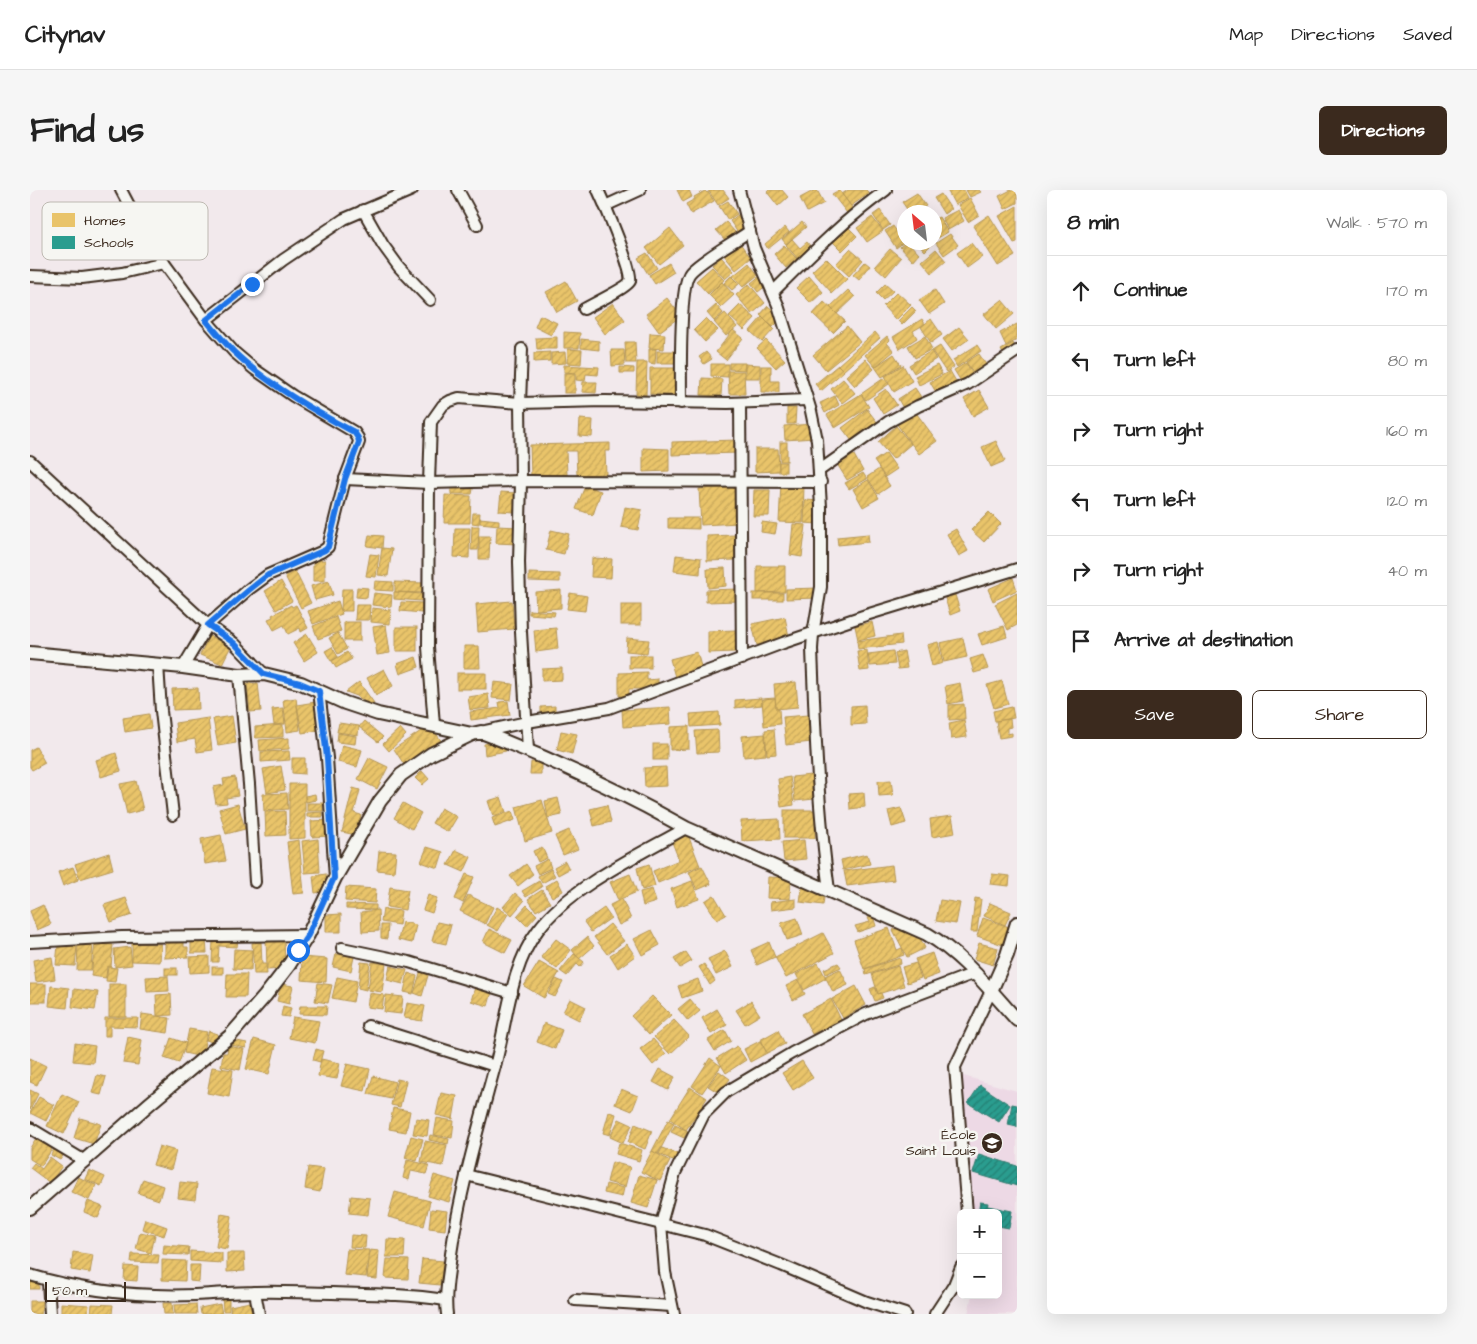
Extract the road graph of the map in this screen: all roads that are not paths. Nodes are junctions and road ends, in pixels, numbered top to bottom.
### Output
1 (122, 190) edge
2 (412, 190) edge
3 (458, 190) edge
4 (598, 190) edge
5 (640, 190) edge
6 (739, 190) edge
7 (886, 190) edge
8 (128, 202) edge
9 (605, 206) junction
10 (363, 210) junction
11 (477, 225) dead end
12 (750, 231) junction
13 (162, 260) edge
14 (164, 263) junction
15 (30, 276) edge
16 (773, 292) junction
17 (430, 300) dead end
18 (584, 309) dead end
19 (206, 320) junction
20 (522, 349) dead end
21 (1017, 351) edge
22 (807, 400) junction
23 (681, 402) junction
24 (520, 403) junction
25 (740, 403) junction
26 (30, 462) edge
27 (820, 470) junction
28 (345, 479) junction
29 (521, 481) junction
30 (740, 481) junction
31 (820, 482) junction
32 (429, 483) junction
33 (1017, 569) edge
34 (208, 625) junction
35 (812, 634) junction
36 (30, 653) edge
37 (742, 659) junction
38 (158, 664) junction
39 (183, 667) junction
40 (264, 674) junction
41 (239, 675) junction
42 (319, 691) junction
43 (526, 722) junction
44 (434, 725) junction
45 (476, 733) junction
46 (528, 750) junction
47 (173, 815) dead end
48 (686, 828) junction
49 (334, 878) junction
50 (255, 882) dead end
51 (829, 890) junction
52 (1017, 923) edge
53 (308, 935) junction
54 (30, 942) edge
55 (342, 948) dead end
56 (977, 974) junction
57 (990, 991) junction
58 (512, 993) junction
59 (1017, 1020) edge
60 (368, 1026) dead end
61 (495, 1066) junction
62 (30, 1128) edge
63 (85, 1161) junction
64 (466, 1175) junction
65 (30, 1208) edge
66 (967, 1209) edge
67 (661, 1224) junction
68 (30, 1275) edge
69 (957, 1277) edge
70 (48, 1281) junction
71 (255, 1292) junction
72 (445, 1300) junction
73 (575, 1300) dead end
74 (673, 1310) edge
75 (50, 1314) edge
76 (259, 1314) edge
77 (447, 1314) edge
78 (905, 1314) edge
79 (934, 1314) edge

1 - 8 street
2 - 10 street
3 - 11 street
4 - 9 street
5 - 9 street
6 - 12 street
7 - 16 street
9 - 18 street
10 - 17 street
10 - 19 street
12 - 16 street
12 - 23 street
13 - 14 street
14 - 15 street
14 - 19 street
16 - 22 street
19 - 28 street
20 - 24 street
21 - 27 street
22 - 25 street
22 - 27 street
23 - 24 street
23 - 25 street
24 - 29 street
24 - 32 street
25 - 30 street
26 - 34 street
27 - 31 street
28 - 32 street
28 - 34 street
29 - 30 street
29 - 32 street
29 - 43 street
30 - 31 street
30 - 37 street
31 - 35 street
32 - 44 street
33 - 35 street
34 - 39 street
34 - 40 street
35 - 37 street
35 - 51 street
36 - 38 street
37 - 43 street
38 - 39 street
38 - 47 street
39 - 41 street
40 - 41 street
40 - 42 street
41 - 50 street
42 - 44 street
42 - 49 street
43 - 45 street
43 - 46 street
44 - 45 street
45 - 46 street
45 - 49 street
46 - 48 street
48 - 51 street
48 - 58 street
49 - 53 street
51 - 56 street
52 - 57 street
53 - 54 street
53 - 63 street
55 - 58 street
56 - 57 street
56 - 67 street
57 - 59 street
57 - 66 street
58 - 61 street
60 - 61 street
61 - 64 street
62 - 63 street
63 - 65 street
64 - 67 street
64 - 72 street
67 - 74 street
67 - 78 street
68 - 70 street
69 - 79 street
70 - 71 street
70 - 75 street
71 - 72 street
71 - 76 street
72 - 77 street
73 - 74 street

